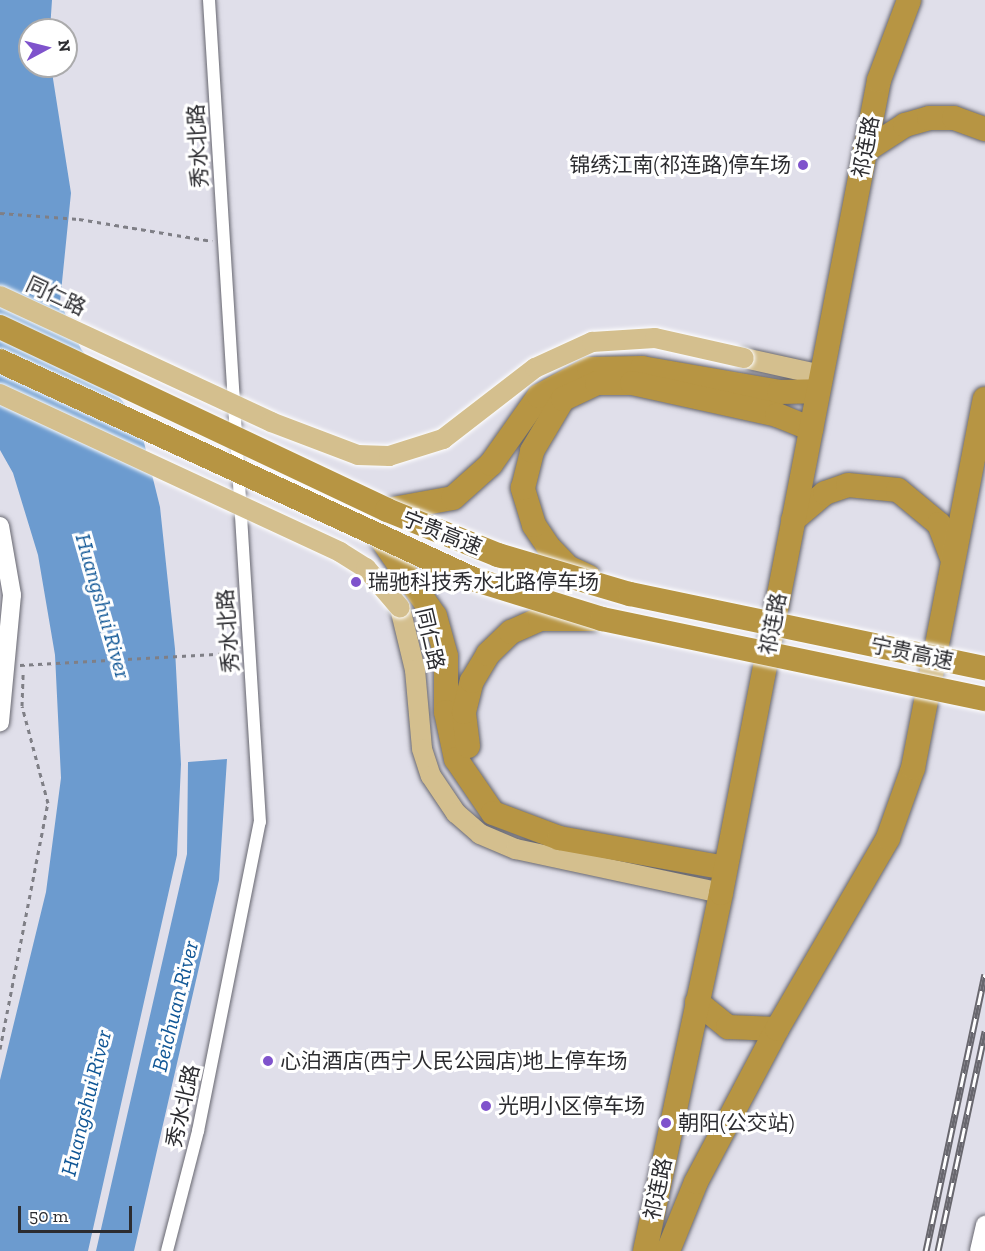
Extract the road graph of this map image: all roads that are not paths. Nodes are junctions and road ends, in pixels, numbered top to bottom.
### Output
1 (209, 0) edge
2 (909, 0) edge
3 (985, 129) edge
4 (865, 151) junction
5 (0, 296) edge
6 (0, 327) edge
7 (0, 361) edge
8 (820, 383) junction
9 (0, 394) edge
10 (985, 399) edge
11 (811, 429) junction
12 (387, 510) junction
13 (793, 520) junction
14 (0, 526) edge
15 (380, 537) junction
16 (953, 560) junction
17 (630, 594) junction
18 (603, 620) junction
19 (821, 663) junction
20 (985, 668) edge
21 (985, 699) edge
22 (985, 709) edge
23 (455, 712) junction
24 (0, 722) edge
25 (727, 861) junction
26 (721, 893) junction
27 (697, 1002) junction
28 (777, 1029) junction
29 (985, 1225) edge
30 (167, 1251) edge
31 (645, 1251) edge
32 (668, 1251) edge
33 (979, 1251) edge

1 - 30 street, 秀水北路
2 - 4 highway, 祁连路
3 - 4 highway
4 - 8 highway, 祁连路
5 - 8 main road, 同仁路, bridge
6 - 12 highway, 宁贵高速, bridge
7 - 15 highway, 宁贵高速, bridge
8 - 11 highway, 祁连路
8 - 12 highway
9 - 26 main road, 同仁路, bridge
10 - 16 highway, 祁连路
11 - 13 highway, 祁连路
11 - 17 highway, bridge
12 - 17 highway, 宁贵高速, bridge
13 - 16 highway
13 - 25 highway, 祁连路
14 - 24 main road
15 - 18 highway, 宁贵高速, bridge
15 - 23 highway
16 - 28 highway, 祁连路
17 - 20 highway, 宁贵高速, bridge
18 - 19 highway, 宁贵高速, bridge
18 - 23 highway
19 - 21 highway, 宁贵高速, bridge
19 - 22 highway, bridge
23 - 25 highway
25 - 26 highway, 祁连路
26 - 27 highway, 祁连路
27 - 28 highway
27 - 31 highway, 祁连路
28 - 32 highway, 祁连路
29 - 33 main road

